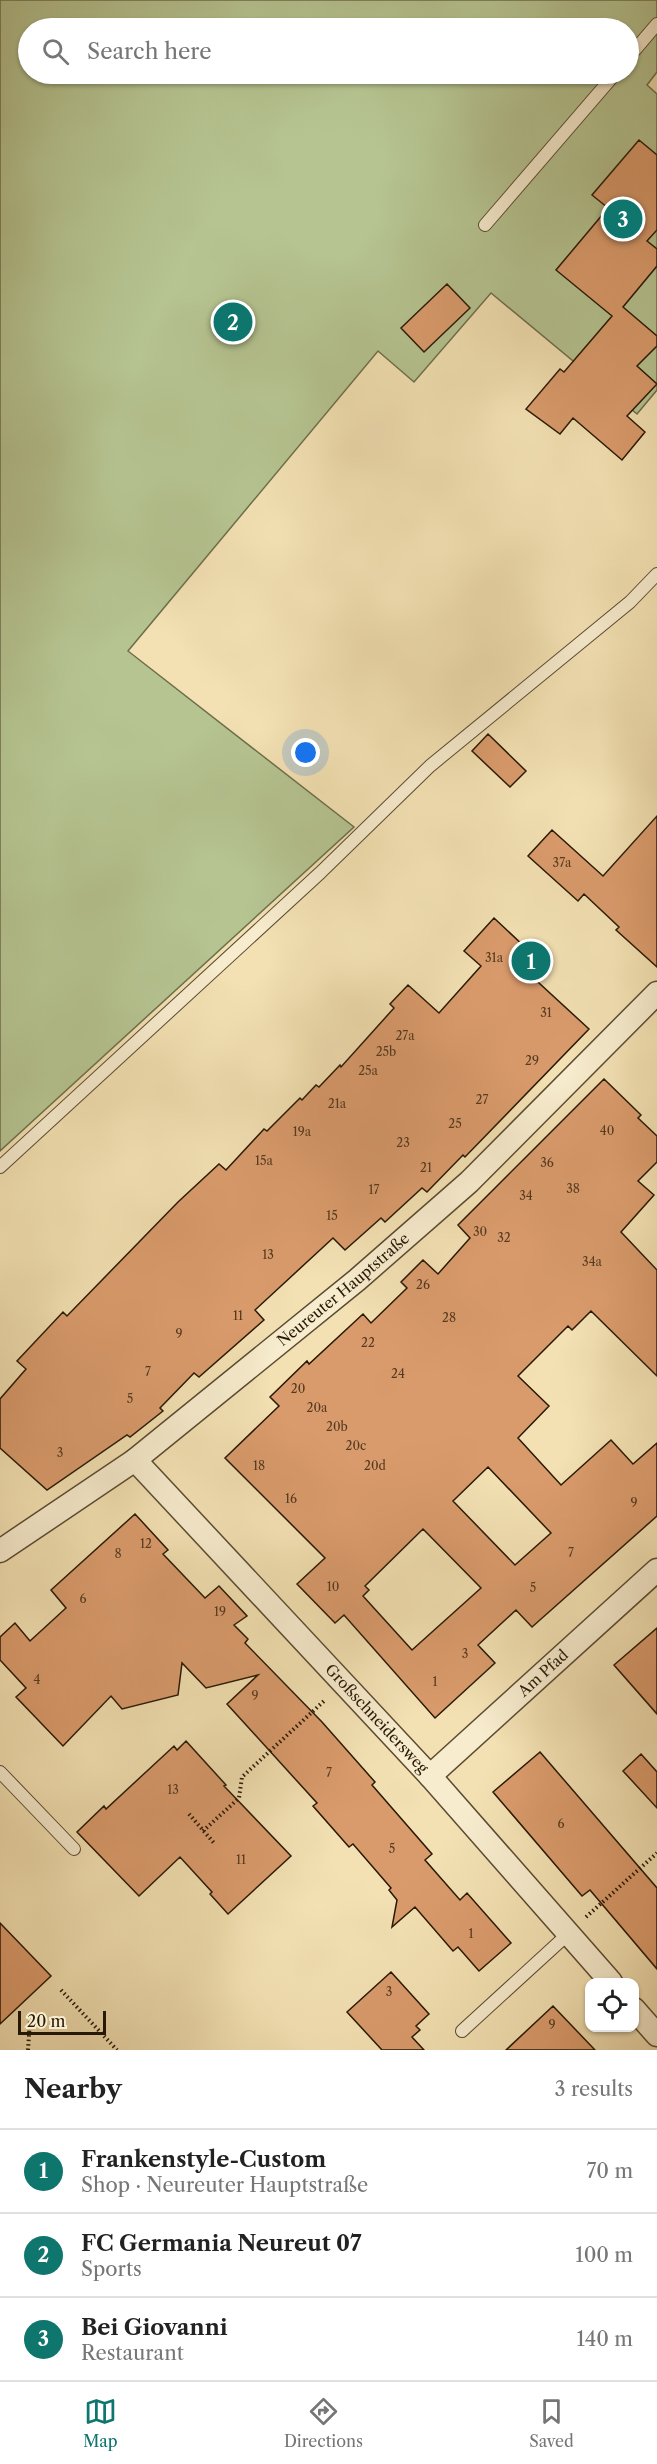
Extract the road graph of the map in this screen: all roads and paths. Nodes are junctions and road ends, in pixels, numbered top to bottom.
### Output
1 (657, 24) edge
2 (639, 45) edge
3 (606, 84) edge
4 (485, 225) dead end
5 (657, 574) edge
6 (657, 993) edge
7 (0, 1167) edge
8 (135, 1460) junction
9 (0, 1551) edge
10 (657, 1570) edge
11 (344, 1682) junction
12 (0, 1772) edge
13 (430, 1776) junction
14 (189, 1814) dead end
15 (203, 1831) junction
16 (214, 1843) dead end
17 (74, 1849) dead end
18 (657, 1853) edge
19 (568, 1934) junction
20 (607, 1978) edge
21 (61, 1990) dead end
22 (639, 2015) edge
23 (30, 2020) dead end
24 (462, 2031) dead end
25 (657, 2035) edge
26 (28, 2050) edge
27 (117, 2050) edge

1 - 2 lane
3 - 4 lane
5 - 7 lane
6 - 8 street, Neureuter Hauptstraße
8 - 9 street, Neureuter Hauptstraße
8 - 11 street, Großschneidersweg
10 - 13 street, Am Pfad
11 - 13 street, Großschneidersweg
11 - 15 path
12 - 17 lane
13 - 19 street, Großschneidersweg
14 - 15 path
15 - 16 path
18 - 19 path
19 - 20 street, Großschneidersweg
19 - 24 lane
21 - 27 path
22 - 25 street
23 - 26 path

